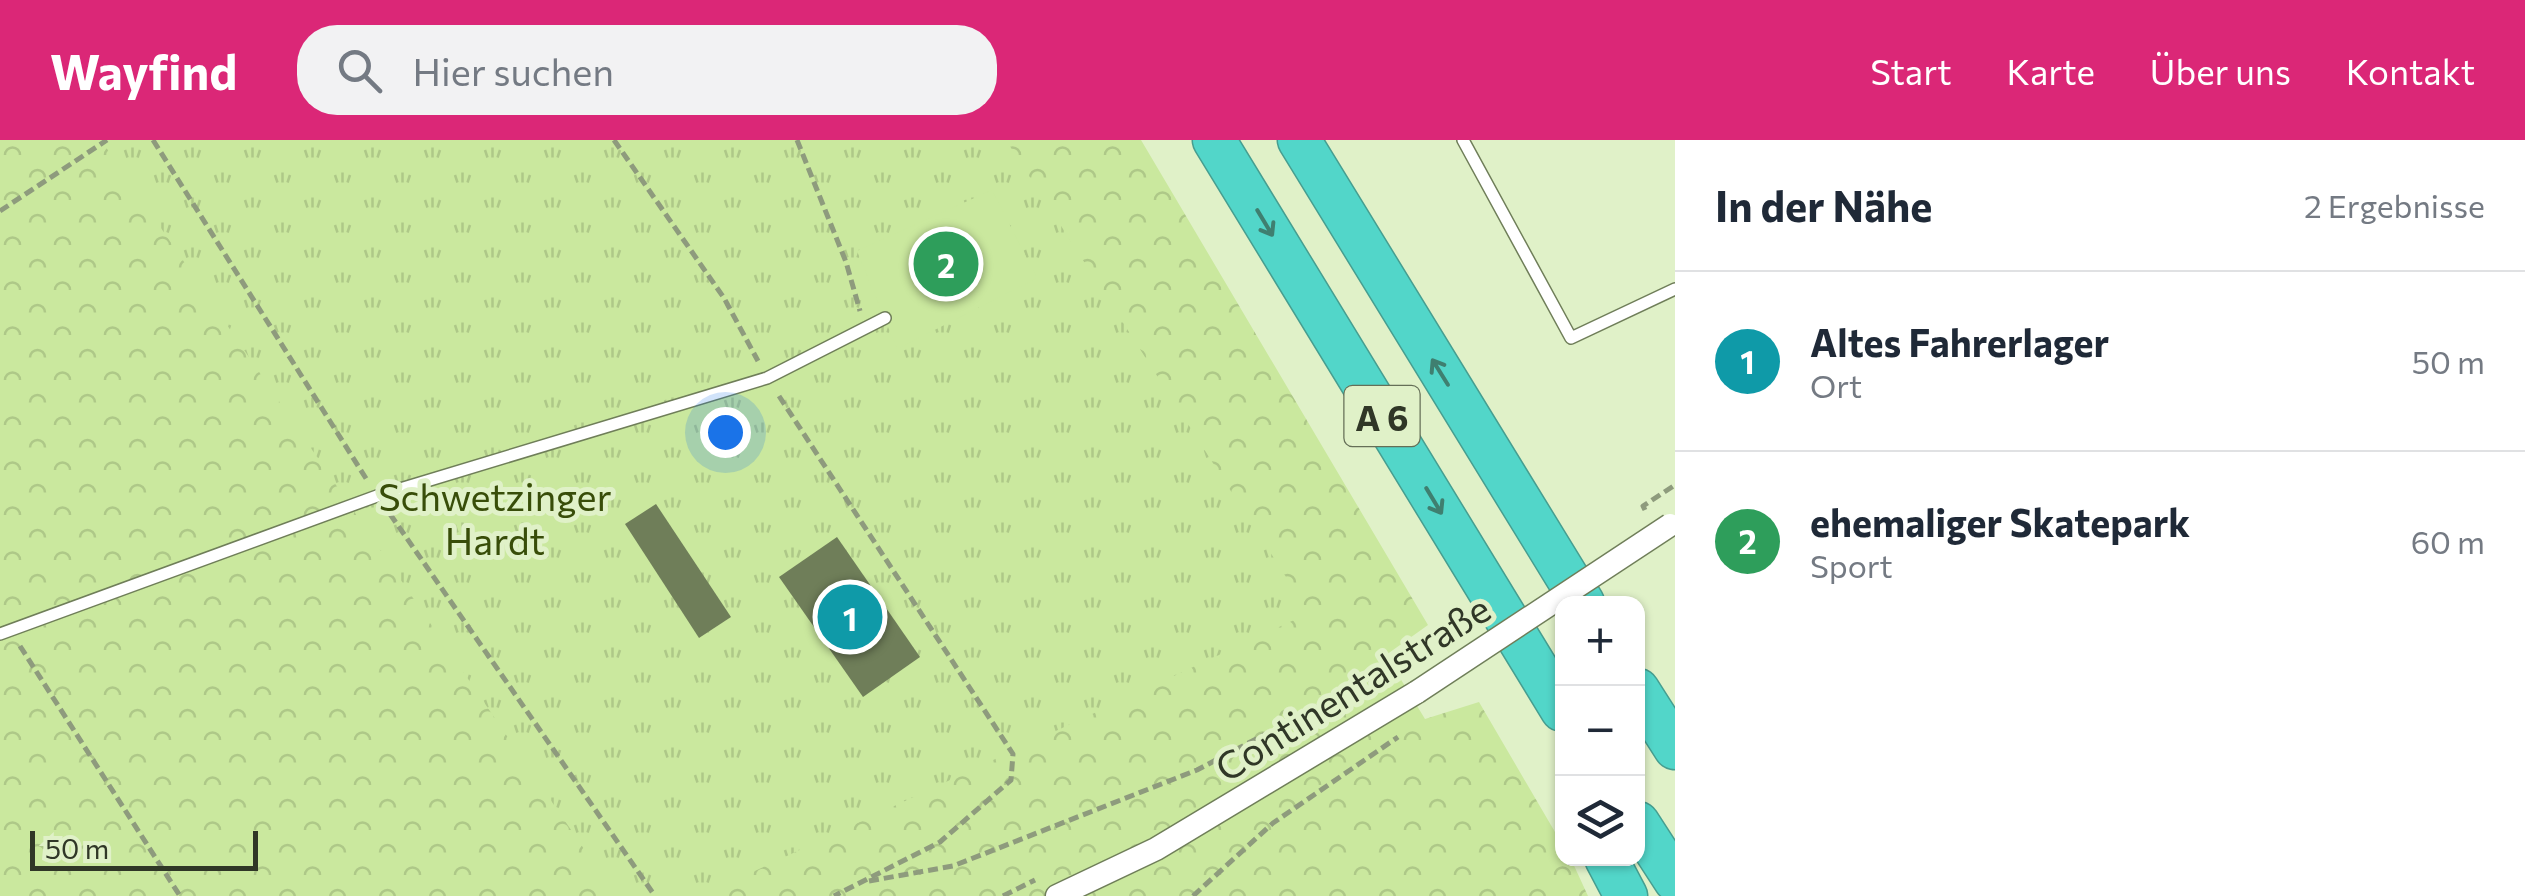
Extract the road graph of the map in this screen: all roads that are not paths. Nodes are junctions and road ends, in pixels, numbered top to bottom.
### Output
1 (1214, 140) edge
2 (1300, 140) edge
3 (1463, 140) edge
4 (1675, 289) edge
5 (885, 318) dead end
6 (1673, 524) edge
7 (1578, 596) edge
8 (5, 633) edge
9 (1555, 699) edge
10 (1645, 701) edge
11 (1675, 748) edge
12 (1645, 834) edge
13 (1610, 866) edge
14 (1675, 880) edge
15 (1058, 896) edge
16 (1626, 896) edge

1 -> 9 highway, A 6
7 -> 2 highway, A 6
3 - 4 lane
5 - 8 lane
6 - 15 street, Continentalstraße, bridge
10 - 11 highway
12 - 14 highway
13 - 16 highway

